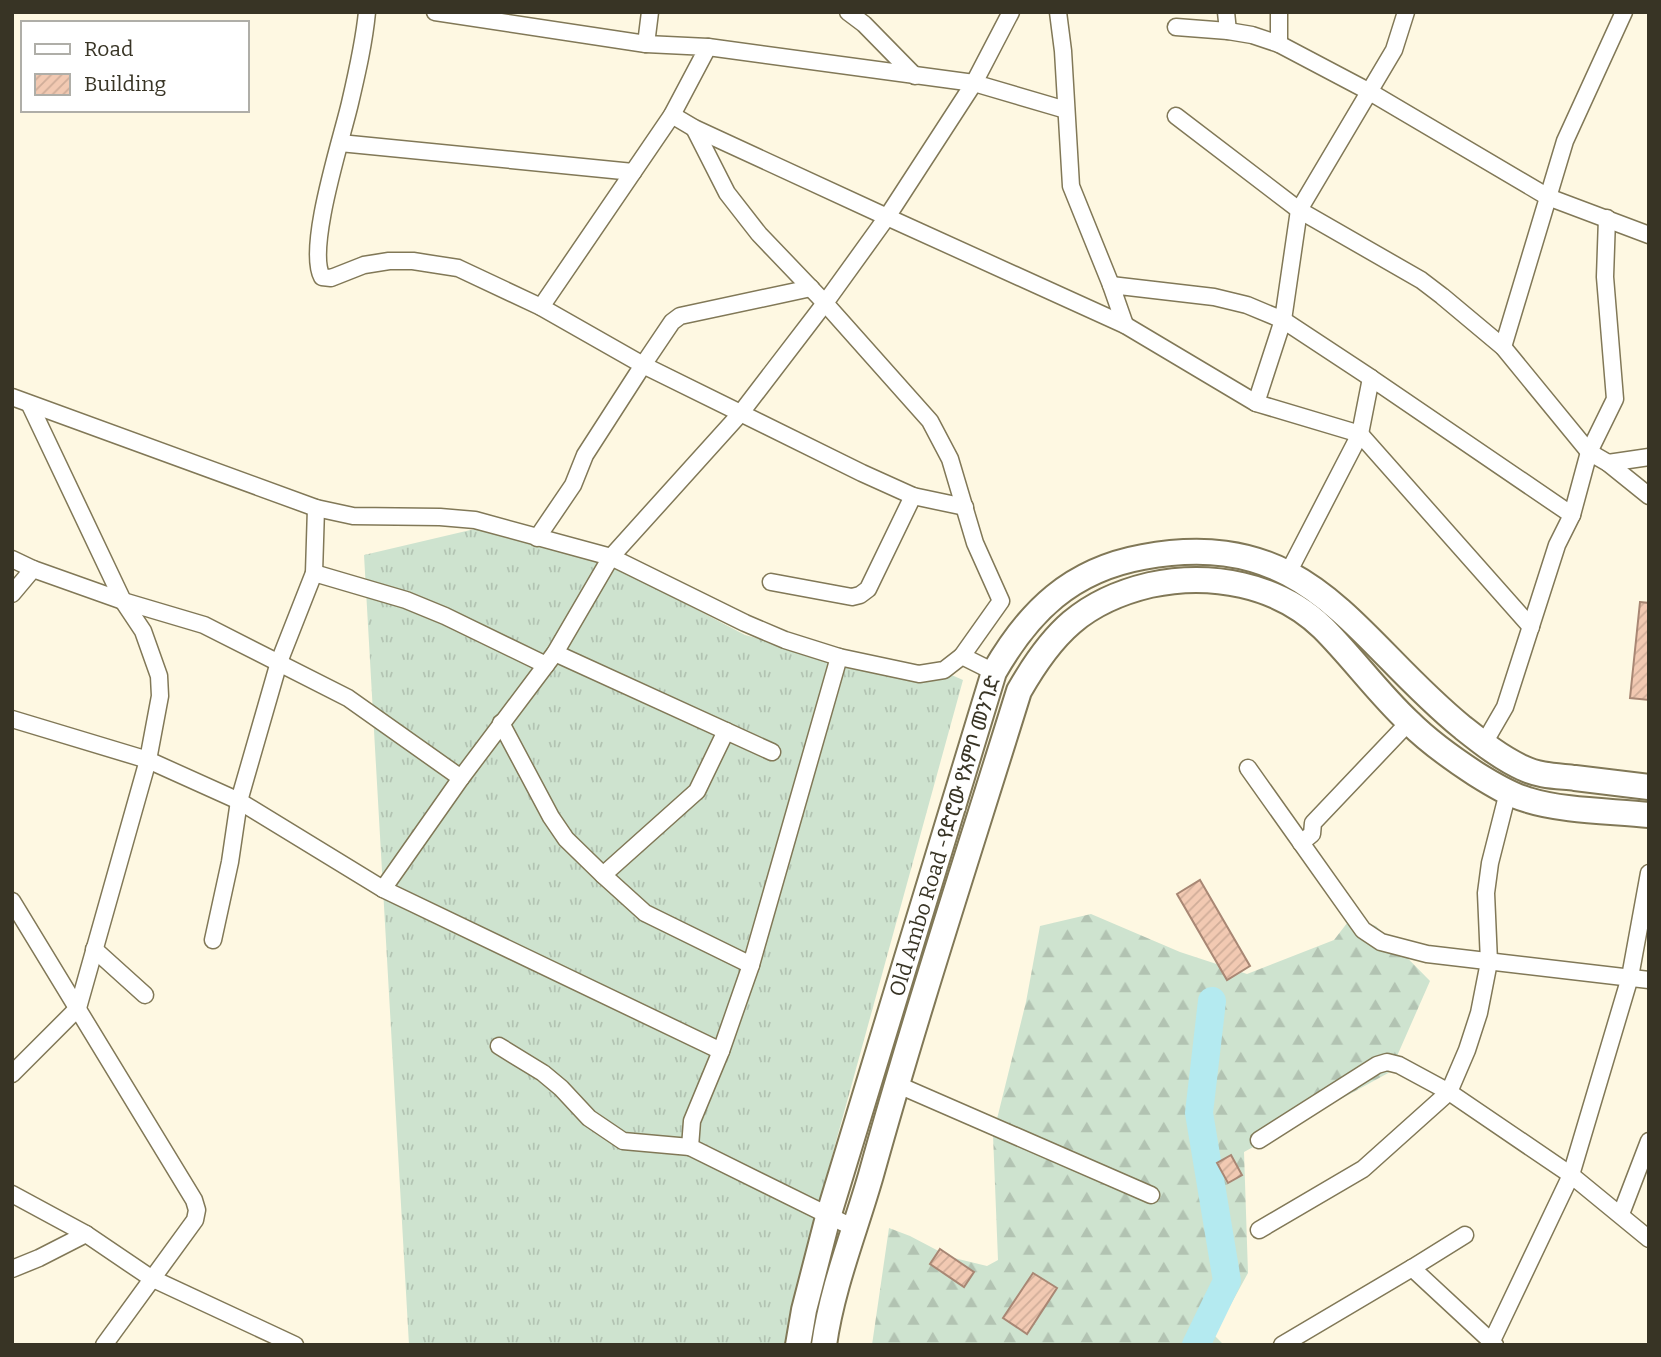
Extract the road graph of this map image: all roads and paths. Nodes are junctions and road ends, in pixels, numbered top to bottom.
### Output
1 (367, 12) edge
2 (435, 12) edge
3 (650, 12) edge
4 (848, 12) edge
5 (1011, 12) edge
6 (1058, 12) edge
7 (1226, 12) edge
8 (1279, 12) edge
9 (1406, 12) edge
10 (1623, 12) edge
11 (1176, 27) dead end
12 (1228, 31) junction
13 (646, 44) junction
14 (1279, 44) junction
15 (708, 47) junction
16 (915, 76) junction
17 (974, 83) junction
18 (1370, 92) junction
19 (1066, 110) junction
20 (672, 115) junction
21 (1176, 116) dead end
22 (694, 128) junction
23 (340, 144) junction
24 (633, 172) junction
25 (1548, 197) junction
26 (1299, 210) junction
27 (887, 217) junction
28 (1607, 218) junction
29 (1647, 232) edge
30 (1111, 285) junction
31 (811, 288) junction
32 (825, 303) junction
33 (541, 307) junction
34 (1283, 320) junction
35 (1125, 325) junction
36 (1503, 347) junction
37 (643, 365) junction
38 (1371, 378) junction
39 (12, 397) edge
40 (1256, 403) junction
41 (30, 405) junction
42 (740, 414) junction
43 (1360, 434) junction
44 (1589, 452) junction
45 (1649, 457) edge
46 (1608, 463) junction
47 (913, 496) junction
48 (1649, 496) edge
49 (965, 507) junction
50 (316, 508) junction
51 (1572, 515) junction
52 (537, 538) junction
53 (1189, 553) junction
54 (611, 557) junction
55 (12, 559) edge
56 (33, 569) junction
57 (314, 573) junction
58 (1288, 573) junction
59 (1191, 581) junction
60 (771, 582) dead end
61 (12, 594) edge
62 (123, 601) junction
63 (1531, 626) junction
64 (962, 656) junction
65 (839, 657) junction
66 (550, 659) junction
67 (279, 662) junction
68 (994, 672) junction
69 (12, 719) edge
70 (1409, 722) junction
71 (501, 723) junction
72 (726, 731) junction
73 (1483, 745) junction
74 (772, 752) dead end
75 (148, 760) junction
76 (1248, 768) dead end
77 (461, 778) junction
78 (1649, 787) edge
79 (1508, 792) junction
80 (239, 801) junction
81 (1649, 815) edge
82 (1301, 844) junction
83 (1649, 873) edge
84 (603, 875) junction
85 (383, 889) junction
86 (12, 901) edge
87 (213, 940) dead end
88 (94, 949) junction
89 (1489, 962) junction
90 (751, 965) junction
91 (1630, 977) junction
92 (1649, 981) edge
93 (145, 995) dead end
94 (78, 1008) junction
95 (499, 1046) dead end
96 (721, 1051) junction
97 (16, 1064) edge
98 (896, 1084) junction
99 (1449, 1092) junction
100 (1259, 1140) dead end
101 (1649, 1141) edge
102 (690, 1147) junction
103 (1571, 1175) junction
104 (12, 1194) edge
105 (1151, 1195) dead end
106 (1621, 1214) junction
107 (828, 1217) junction
108 (856, 1229) junction
109 (1259, 1230) dead end
110 (86, 1234) junction
111 (1465, 1235) dead end
112 (1649, 1239) edge
113 (1412, 1268) junction
114 (12, 1269) edge
115 (151, 1278) junction
116 (1492, 1344) edge
117 (104, 1345) edge
118 (295, 1345) edge
119 (798, 1345) edge
120 (824, 1345) edge
121 (1282, 1345) edge

1 - 23 street
2 - 13 street
3 - 13 street
4 - 16 street
5 - 17 street
6 - 19 street
7 - 12 street
8 - 14 street
9 - 18 street
10 - 25 street
11 - 12 street
12 - 14 street
13 - 15 street
14 - 18 street
15 - 16 street
15 - 20 street
16 - 17 street
17 - 19 street
17 - 27 street
18 - 25 street
18 - 26 street
19 - 30 street
20 - 22 street
20 - 24 street
21 - 26 street
22 - 27 street
22 - 31 street
23 - 24 street
23 - 33 street
24 - 33 street
25 - 28 street
25 - 36 street
26 - 34 street
26 - 36 street
27 - 32 street
27 - 35 street
28 - 29 street
28 - 44 street
30 - 34 street
30 - 35 street
31 - 32 street
31 - 37 street
32 - 42 street
32 - 49 street
33 - 37 street
34 - 38 street
34 - 40 street
35 - 40 street
36 - 44 street
37 - 42 street
37 - 52 street
38 - 43 street
38 - 51 street
39 - 41 street
40 - 43 street
41 - 50 street
41 - 62 street
42 - 47 street
42 - 54 street
43 - 58 street
43 - 63 street
44 - 46 street
44 - 51 street
45 - 46 street
46 - 48 street
47 - 49 street
47 - 60 street
49 - 64 street
50 - 52 street
50 - 57 street
51 - 63 street
52 - 54 street
53 - 58 main road, Old Ambo Road -የድሮው የአምቦ መንገድ
53 - 59 main road
53 - 68 main road, Old Ambo Road -የድሮው የአምቦ መንገድ
54 - 65 street
54 - 66 street
55 - 56 street
56 - 61 street
56 - 62 street
57 - 66 street
57 - 67 street
58 - 73 main road, Old Ambo Road -የድሮው የአምቦ መንገድ
59 - 70 main road, Old Ambo Road -የድሮው የአምቦ መንገድ
59 - 98 main road, Old Ambo Road -የድሮው የአምቦ መንገድ
62 - 67 street
62 - 75 street
63 - 73 street
64 - 65 street
64 - 68 street
65 - 90 street
66 - 71 street
66 - 72 street
67 - 77 street
67 - 80 street
68 - 107 main road, Old Ambo Road -የድሮው የአምቦ መንገድ
69 - 75 street
70 - 79 main road, Old Ambo Road -የድሮው የአምቦ መንገድ
70 - 82 street
71 - 77 street
71 - 84 street
72 - 74 street
72 - 84 street
73 - 78 main road, Old Ambo Road -የድሮው የአምቦ መንገድ
75 - 80 street
75 - 88 street
76 - 82 street
77 - 85 street
79 - 81 main road, Old Ambo Road -የድሮው የአምቦ መንገድ
79 - 89 street
80 - 85 street
80 - 87 street
82 - 89 street
83 - 91 street
84 - 90 street
85 - 96 street
86 - 94 street
88 - 93 street
88 - 94 street
89 - 91 street
89 - 99 street
90 - 96 street
91 - 92 street
91 - 103 street
94 - 97 street
94 - 115 street
95 - 102 street
96 - 102 street
98 - 105 street
98 - 108 main road, Old Ambo Road -የድሮው የአምቦ መንገድ
99 - 100 street
99 - 103 street
99 - 109 street
101 - 106 street
102 - 107 street
103 - 106 street
103 - 116 street
104 - 110 street
106 - 112 street
107 - 108 street
107 - 119 main road, Old Ambo Road -የድሮው የአምቦ መንገድ
108 - 120 main road, Old Ambo Road -የድሮው የአምቦ መንገድ
110 - 114 street
110 - 115 street
111 - 113 street
113 - 116 street
113 - 121 street
115 - 117 street
115 - 118 street

